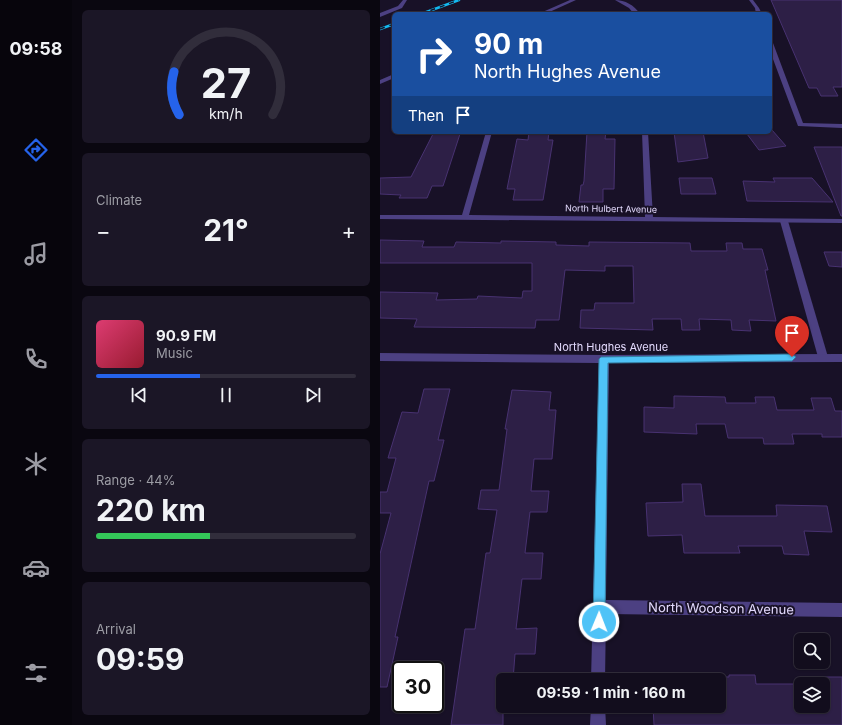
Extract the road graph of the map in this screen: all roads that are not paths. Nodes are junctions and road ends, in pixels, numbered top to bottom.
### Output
1 (405, 0) edge
2 (574, 0) edge
3 (617, 0) edge
4 (750, 0) edge
5 (547, 12) edge
6 (636, 12) edge
7 (758, 12) edge
8 (380, 15) edge
9 (772, 48) edge
10 (392, 77) edge
11 (380, 82) edge
12 (842, 126) edge
13 (488, 134) edge
14 (645, 134) edge
15 (380, 217) edge
16 (465, 217) junction
17 (649, 219) junction
18 (784, 221) junction
19 (842, 222) edge
20 (380, 357) edge
21 (823, 357) junction
22 (842, 358) edge
23 (604, 359) junction
24 (599, 607) junction
25 (842, 610) edge
26 (598, 673) edge
27 (598, 713) edge
28 (598, 725) edge

1 - 8 street
2 - 5 street
3 - 6 street
4 - 7 street
9 - 12 street
10 - 11 street
13 - 16 street
14 - 17 street
15 - 16 street, North Hulbert Avenue
16 - 17 street, North Hulbert Avenue
17 - 18 street, North Hulbert Avenue
18 - 19 street, North Hulbert Avenue
18 - 21 street
20 - 23 street, North Hughes Avenue
21 - 22 street, North Hughes Avenue
21 - 23 street, North Hughes Avenue
23 - 24 street
24 - 25 street, North Woodson Avenue
24 - 26 street
27 - 28 street

